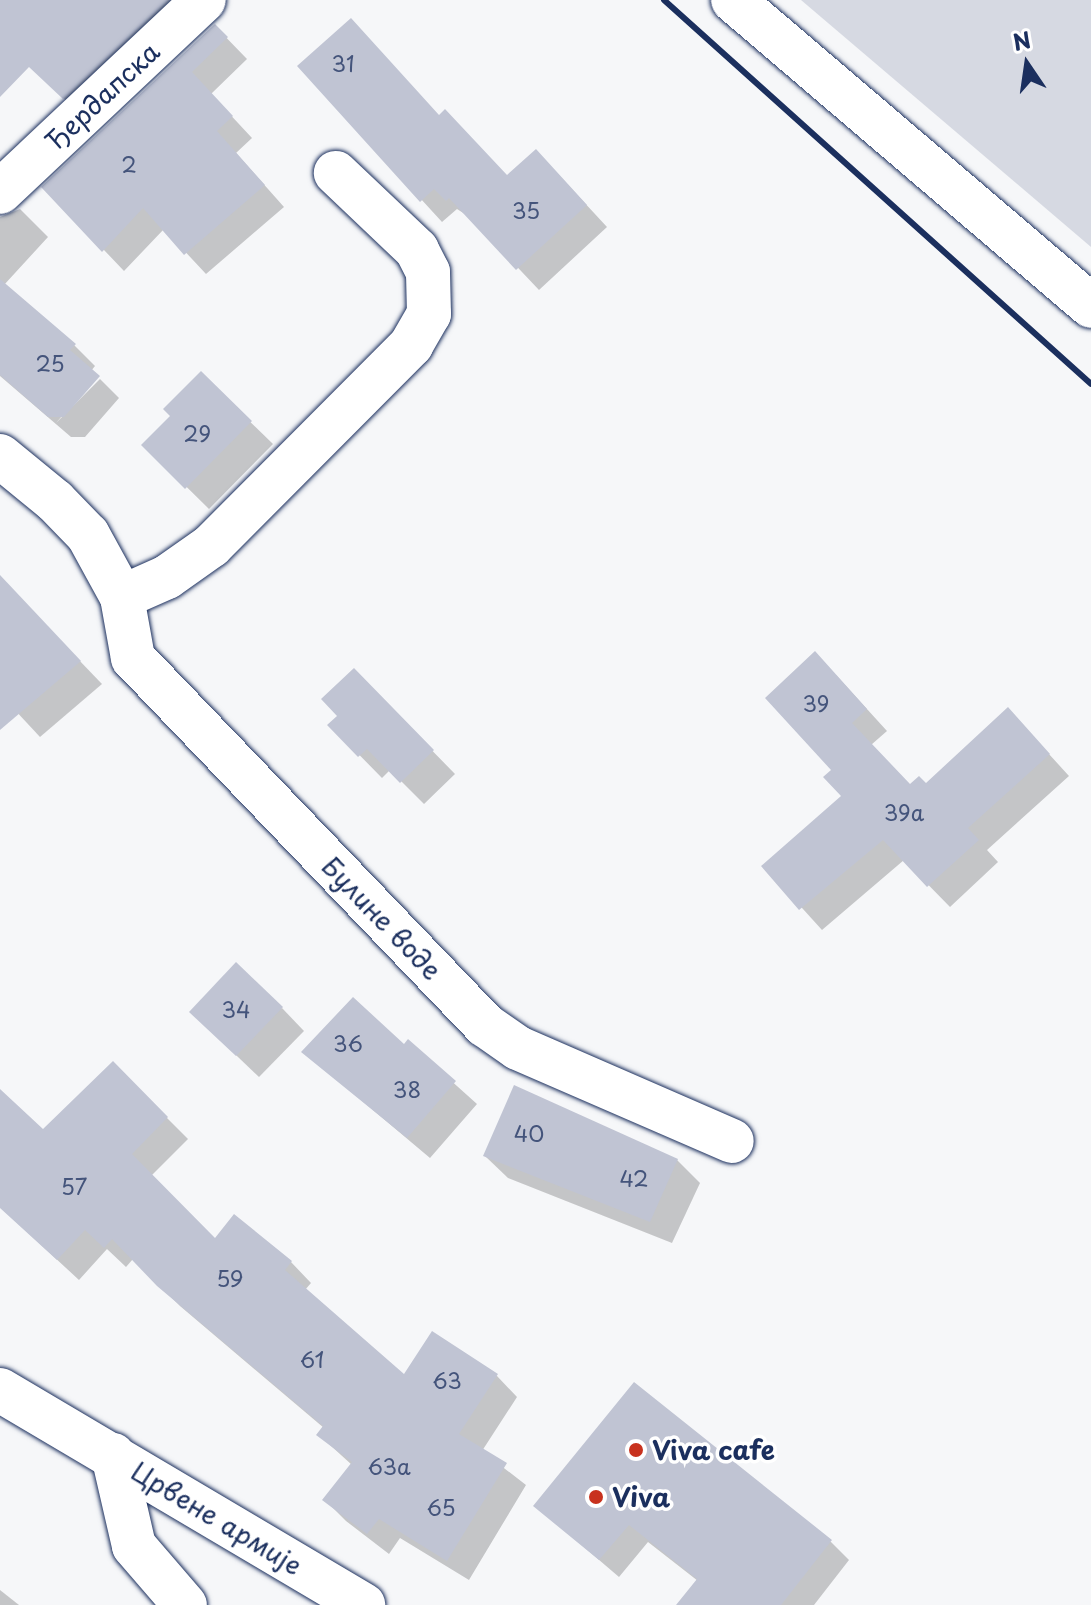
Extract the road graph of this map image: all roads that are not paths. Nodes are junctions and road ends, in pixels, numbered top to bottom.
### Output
1 (204, 0) edge
2 (733, 0) edge
3 (336, 173) dead end
4 (0, 192) edge
5 (1091, 306) edge
6 (0, 456) edge
7 (122, 597) junction
8 (732, 1141) dead end
9 (0, 1390) edge
10 (113, 1455) junction
11 (185, 1605) edge
12 (363, 1605) edge

1 - 4 street, Ђердапска
2 - 5 street
3 - 7 street
6 - 7 street, Булине воде
7 - 8 street, Булине воде
9 - 10 street, Црвене армије
10 - 11 street, Црвене армије
10 - 12 street, Црвене армије

